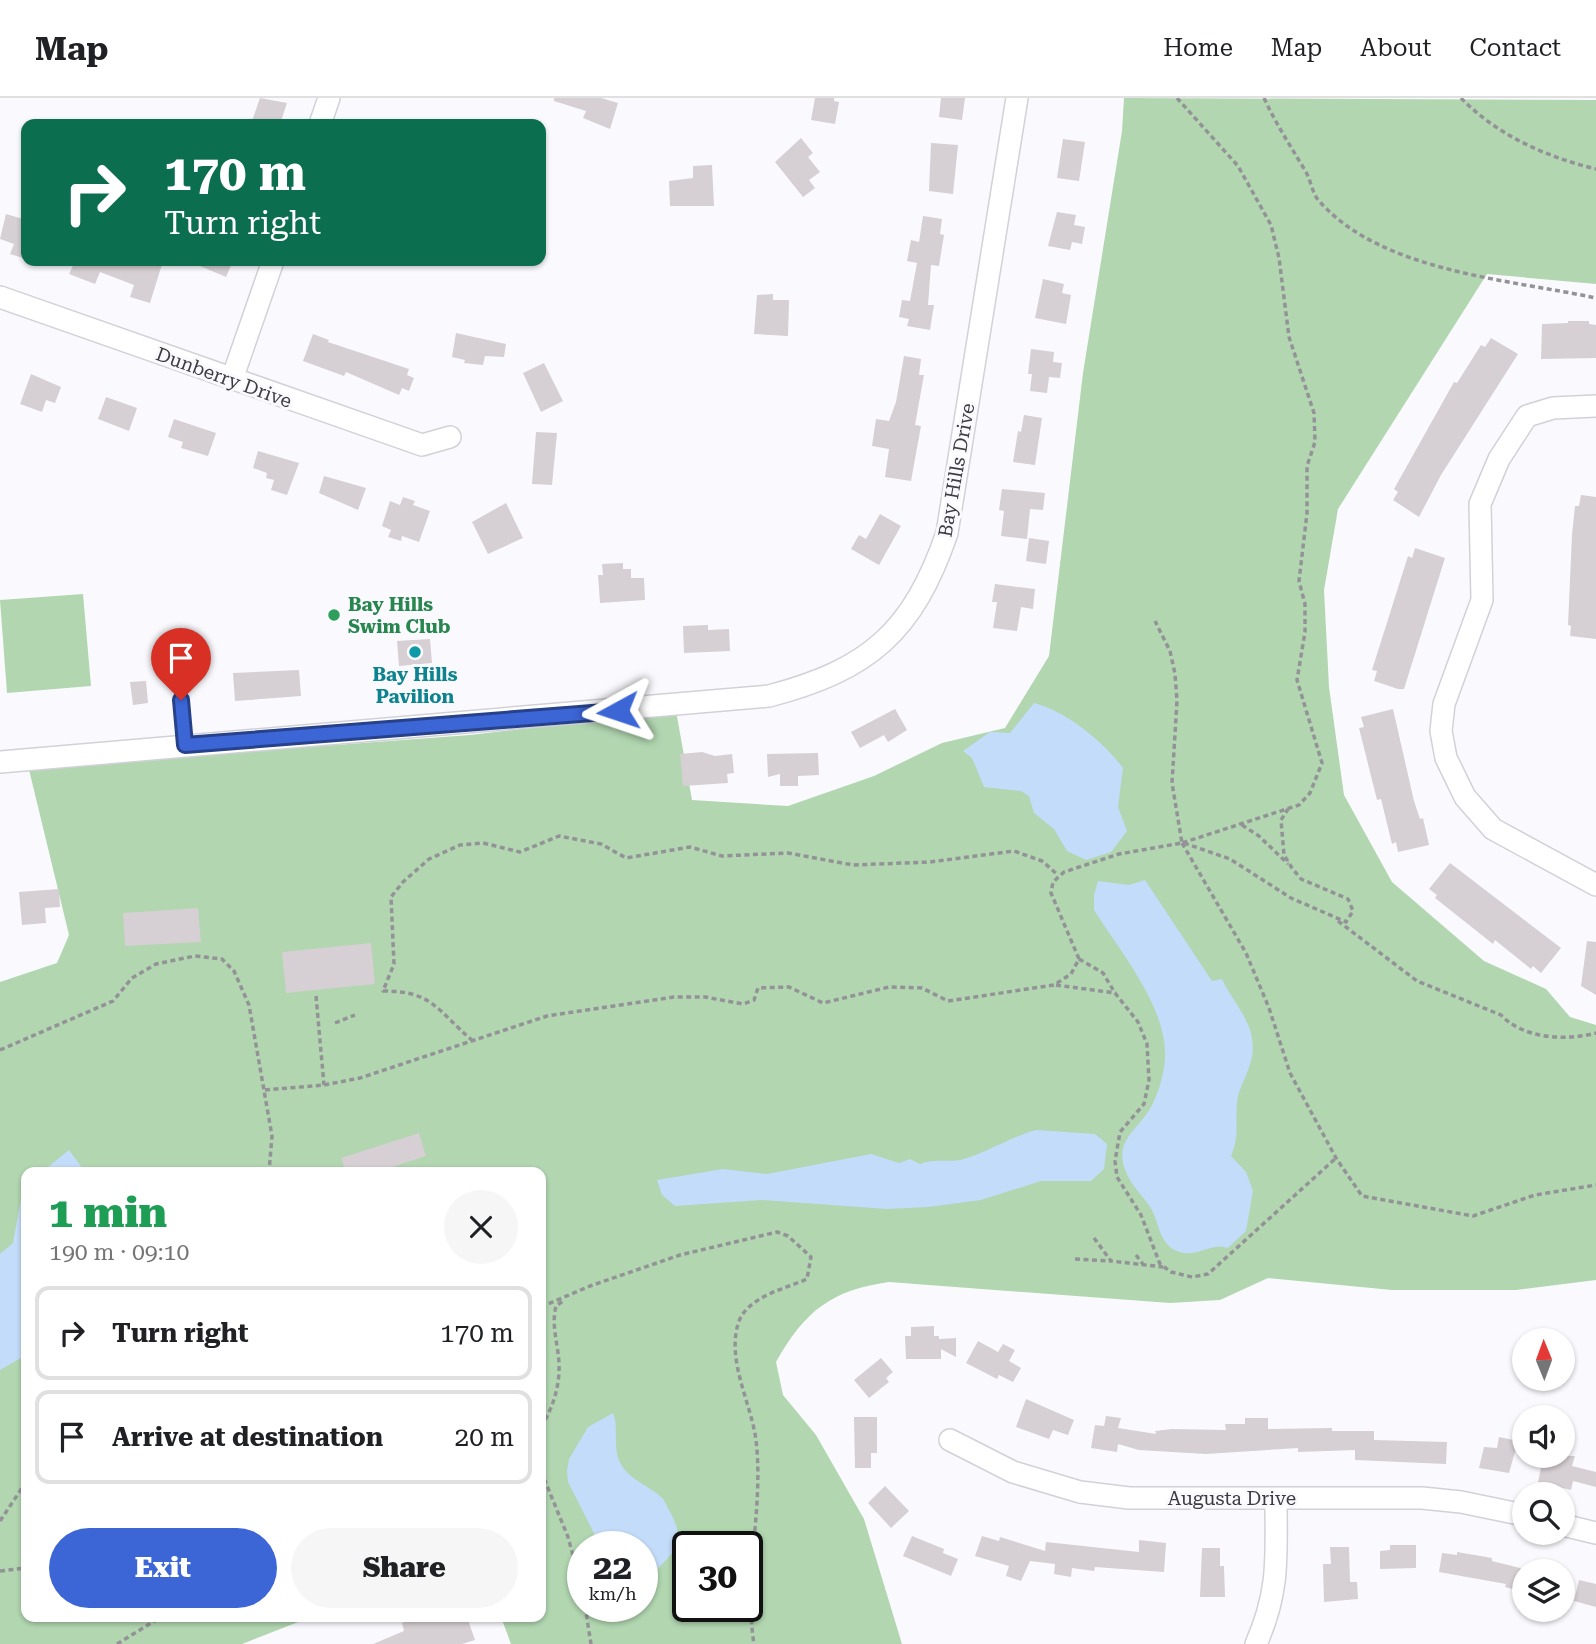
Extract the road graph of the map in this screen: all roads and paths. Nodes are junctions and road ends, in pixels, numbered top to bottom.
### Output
1 (329, 98) edge
2 (1017, 98) edge
3 (1177, 98) edge
4 (1264, 98) edge
5 (1461, 98) edge
6 (322, 119) edge
7 (1596, 169) edge
8 (271, 266) edge
9 (0, 297) edge
10 (1596, 298) edge
11 (232, 379) junction
12 (1596, 406) edge
13 (450, 437) dead end
14 (1155, 621) dead end
15 (181, 700) dead end
16 (185, 745) junction
17 (0, 762) edge
18 (1288, 809) junction
19 (1242, 825) junction
20 (1182, 843) junction
21 (1290, 865) junction
22 (1059, 875) junction
23 (1596, 885) edge
24 (1330, 916) junction
25 (1079, 958) junction
26 (1054, 985) junction
27 (1115, 993) junction
28 (316, 996) dead end
29 (355, 1014) dead end
30 (335, 1023) dead end
31 (1596, 1033) edge
32 (473, 1041) junction
33 (0, 1050) edge
34 (324, 1085) junction
35 (265, 1090) junction
36 (1336, 1158) junction
37 (270, 1167) edge
38 (1596, 1185) edge
39 (1094, 1238) dead end
40 (1136, 1255) dead end
41 (1075, 1259) dead end
42 (1111, 1261) junction
43 (1162, 1266) junction
44 (1145, 1267) junction
45 (568, 1298) junction
46 (546, 1305) edge
47 (546, 1418) edge
48 (950, 1440) dead end
49 (546, 1483) edge
50 (21, 1490) edge
51 (1276, 1499) junction
52 (1512, 1513) edge
53 (0, 1521) edge
54 (1575, 1528) edge
55 (1596, 1533) edge
56 (567, 1535) edge
57 (21, 1569) edge
58 (0, 1571) edge
59 (153, 1622) edge
60 (588, 1622) edge
61 (117, 1644) edge
62 (591, 1644) edge
63 (754, 1644) edge
64 (1256, 1644) edge

1 - 6 street
2 - 16 street, Bay Hills Drive
3 - 18 path
4 - 10 path
5 - 7 path
8 - 11 street
9 - 11 street, Dunberry Drive
11 - 13 street, Dunberry Drive
12 - 23 street
14 - 20 path
15 - 16 lane
16 - 17 street, Bay Hills Drive
18 - 19 path
18 - 21 path
19 - 20 path
19 - 21 path
20 - 22 path
20 - 24 path
20 - 36 path
21 - 24 path
22 - 25 path
22 - 32 path
24 - 31 path
25 - 26 path
25 - 27 path
26 - 27 path
26 - 32 path
27 - 43 path
28 - 34 path
29 - 30 path
32 - 34 path
33 - 35 path
34 - 35 path
35 - 37 path
36 - 38 path
36 - 43 path
39 - 42 path
40 - 44 path
41 - 42 path
42 - 44 path
43 - 44 path
45 - 46 path
45 - 47 path
45 - 63 path
48 - 51 street, Augusta Drive
49 - 56 path
50 - 53 path
51 - 52 street, Augusta Drive
51 - 64 street
54 - 55 street
57 - 58 path
59 - 61 path
60 - 62 path

